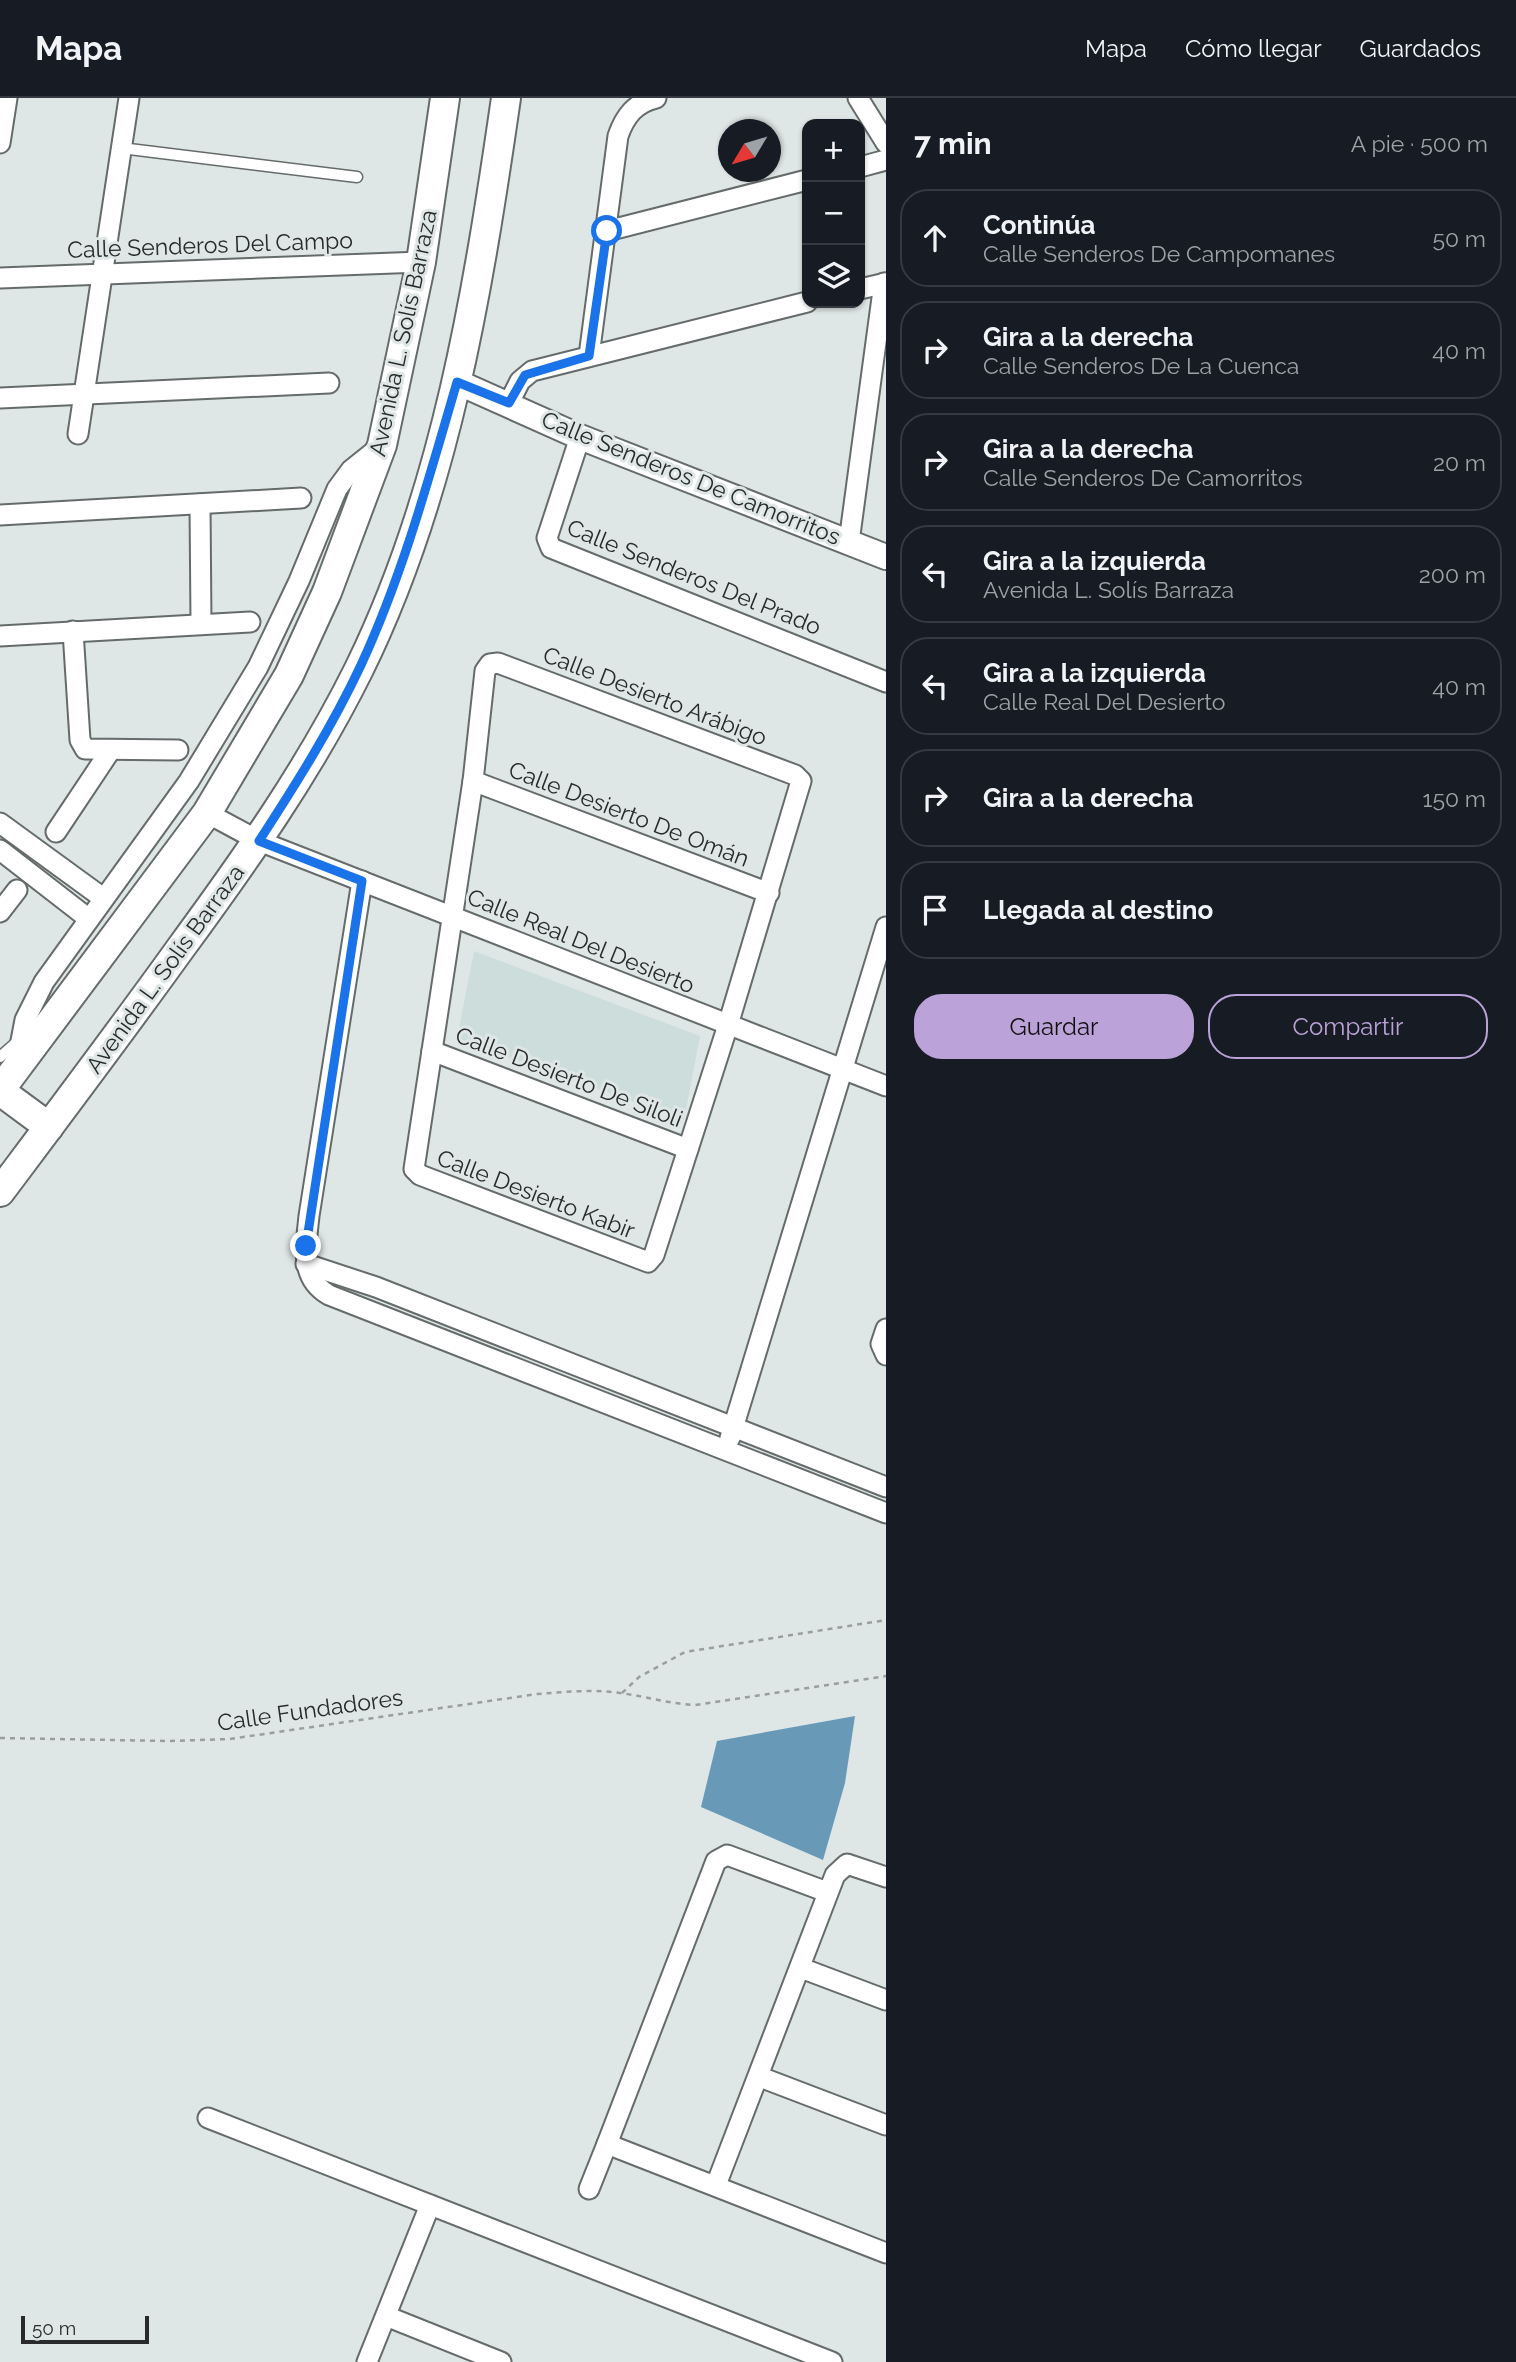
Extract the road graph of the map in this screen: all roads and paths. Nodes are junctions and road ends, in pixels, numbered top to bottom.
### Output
1 (7, 98) edge
2 (129, 98) edge
3 (445, 98) edge
4 (506, 98) edge
5 (656, 98) edge
6 (859, 98) edge
7 (0, 143) edge
8 (886, 143) edge
9 (121, 148) junction
10 (886, 160) edge
11 (865, 166) edge
12 (357, 177) dead end
13 (802, 181) edge
14 (607, 231) junction
15 (421, 262) junction
16 (101, 274) junction
17 (0, 278) edge
18 (885, 283) edge
19 (865, 288) edge
20 (802, 303) edge
21 (589, 356) junction
22 (457, 382) junction
23 (329, 383) dead end
24 (84, 394) junction
25 (0, 398) edge
26 (509, 403) junction
27 (78, 434) dead end
28 (580, 437) junction
29 (382, 445) junction
30 (301, 498) dead end
31 (200, 504) junction
32 (0, 515) edge
33 (849, 542) junction
34 (886, 557) edge
35 (250, 622) dead end
36 (201, 623) junction
37 (73, 631) junction
38 (0, 636) edge
39 (886, 682) edge
40 (178, 750) dead end
41 (110, 751) junction
42 (473, 781) junction
43 (207, 813) junction
44 (0, 823) edge
45 (56, 832) dead end
46 (259, 841) junction
47 (0, 850) edge
48 (362, 881) junction
49 (18, 890) dead end
50 (769, 892) junction
51 (103, 898) junction
52 (0, 912) edge
53 (452, 916) junction
54 (89, 919) junction
55 (886, 927) edge
56 (728, 1025) junction
57 (432, 1051) junction
58 (842, 1070) junction
59 (4, 1077) edge
60 (886, 1086) edge
61 (49, 1127) junction
62 (688, 1149) junction
63 (0, 1192) edge
64 (306, 1264) junction
65 (886, 1328) edge
66 (886, 1354) edge
67 (734, 1428) junction
68 (726, 1450) junction
69 (886, 1487) edge
70 (886, 1513) edge
71 (886, 1620) edge
72 (886, 1676) edge
73 (622, 1693) junction
74 (0, 1738) edge
75 (886, 1877) edge
76 (827, 1892) junction
77 (800, 1968) junction
78 (886, 2000) edge
79 (760, 2077) junction
80 (208, 2118) dead end
81 (886, 2125) edge
82 (607, 2144) junction
83 (716, 2185) junction
84 (589, 2189) dead end
85 (430, 2205) junction
86 (886, 2253) edge
87 (386, 2316) junction
88 (367, 2362) edge
89 (501, 2362) edge
90 (832, 2362) edge

1 - 7 street
2 - 9 street
3 - 15 main road, Avenida L. Solís Barraza
4 - 22 main road, Avenida L. Solís Barraza
5 - 14 street
6 - 8 street
9 - 12 lane
9 - 16 street
10 - 11 street
13 - 14 street
14 - 21 street
15 - 16 street, Calle Senderos Del Campo
15 - 29 main road, Avenida L. Solís Barraza
16 - 17 street, Calle Senderos Del Campo
16 - 24 street
18 - 19 street
18 - 33 street
20 - 21 street
21 - 26 street
22 - 26 street, Calle Senderos De Camorritos
22 - 46 main road, Avenida L. Solís Barraza
23 - 24 street
24 - 25 street
24 - 27 street
26 - 28 street, Calle Senderos De Camorritos
28 - 33 street, Calle Senderos De Camorritos
28 - 39 street, Calle Senderos Del Prado
29 - 43 main road, Avenida L. Solís Barraza
29 - 51 street
30 - 31 street
31 - 32 street
31 - 36 street
33 - 34 street, Calle Senderos De Camorritos
35 - 36 street
36 - 37 street
37 - 38 street
37 - 41 street
40 - 41 street
41 - 45 street
42 - 50 street, Calle Desierto De Omán
42 - 50 street, Calle Desierto Arábigo
42 - 53 street, Calle Desierto Arábigo
43 - 46 street, Calle Real Del Desierto
43 - 59 main road, Avenida L. Solís Barraza
44 - 51 street
46 - 48 street, Calle Real Del Desierto
46 - 61 main road, Avenida L. Solís Barraza
47 - 54 street
48 - 53 street, Calle Real Del Desierto
48 - 64 street
49 - 52 street
50 - 56 street, Calle Desierto Arábigo
51 - 54 street
53 - 56 street, Calle Real Del Desierto
53 - 57 street, Calle Desierto Kabir
54 - 59 street
55 - 58 street
56 - 58 street, Calle Real Del Desierto
56 - 62 street, Calle Desierto Kabir
57 - 62 street, Calle Desierto De Siloli
57 - 62 street, Calle Desierto Kabir
58 - 60 street, Calle Real Del Desierto
58 - 67 street
59 - 61 main road
61 - 63 main road, Avenida L. Solís Barraza
64 - 67 street
64 - 68 street
65 - 66 street
67 - 68 street
67 - 69 street
68 - 70 street
71 - 73 path
72 - 73 path, Calle Fundadores
73 - 74 path, Calle Fundadores
75 - 76 street
76 - 77 street
76 - 82 street
77 - 78 street
77 - 79 street
79 - 81 street
79 - 83 street
80 - 85 street
82 - 83 street
82 - 84 street
83 - 86 street
85 - 87 street
85 - 90 street
87 - 88 street
87 - 89 street

